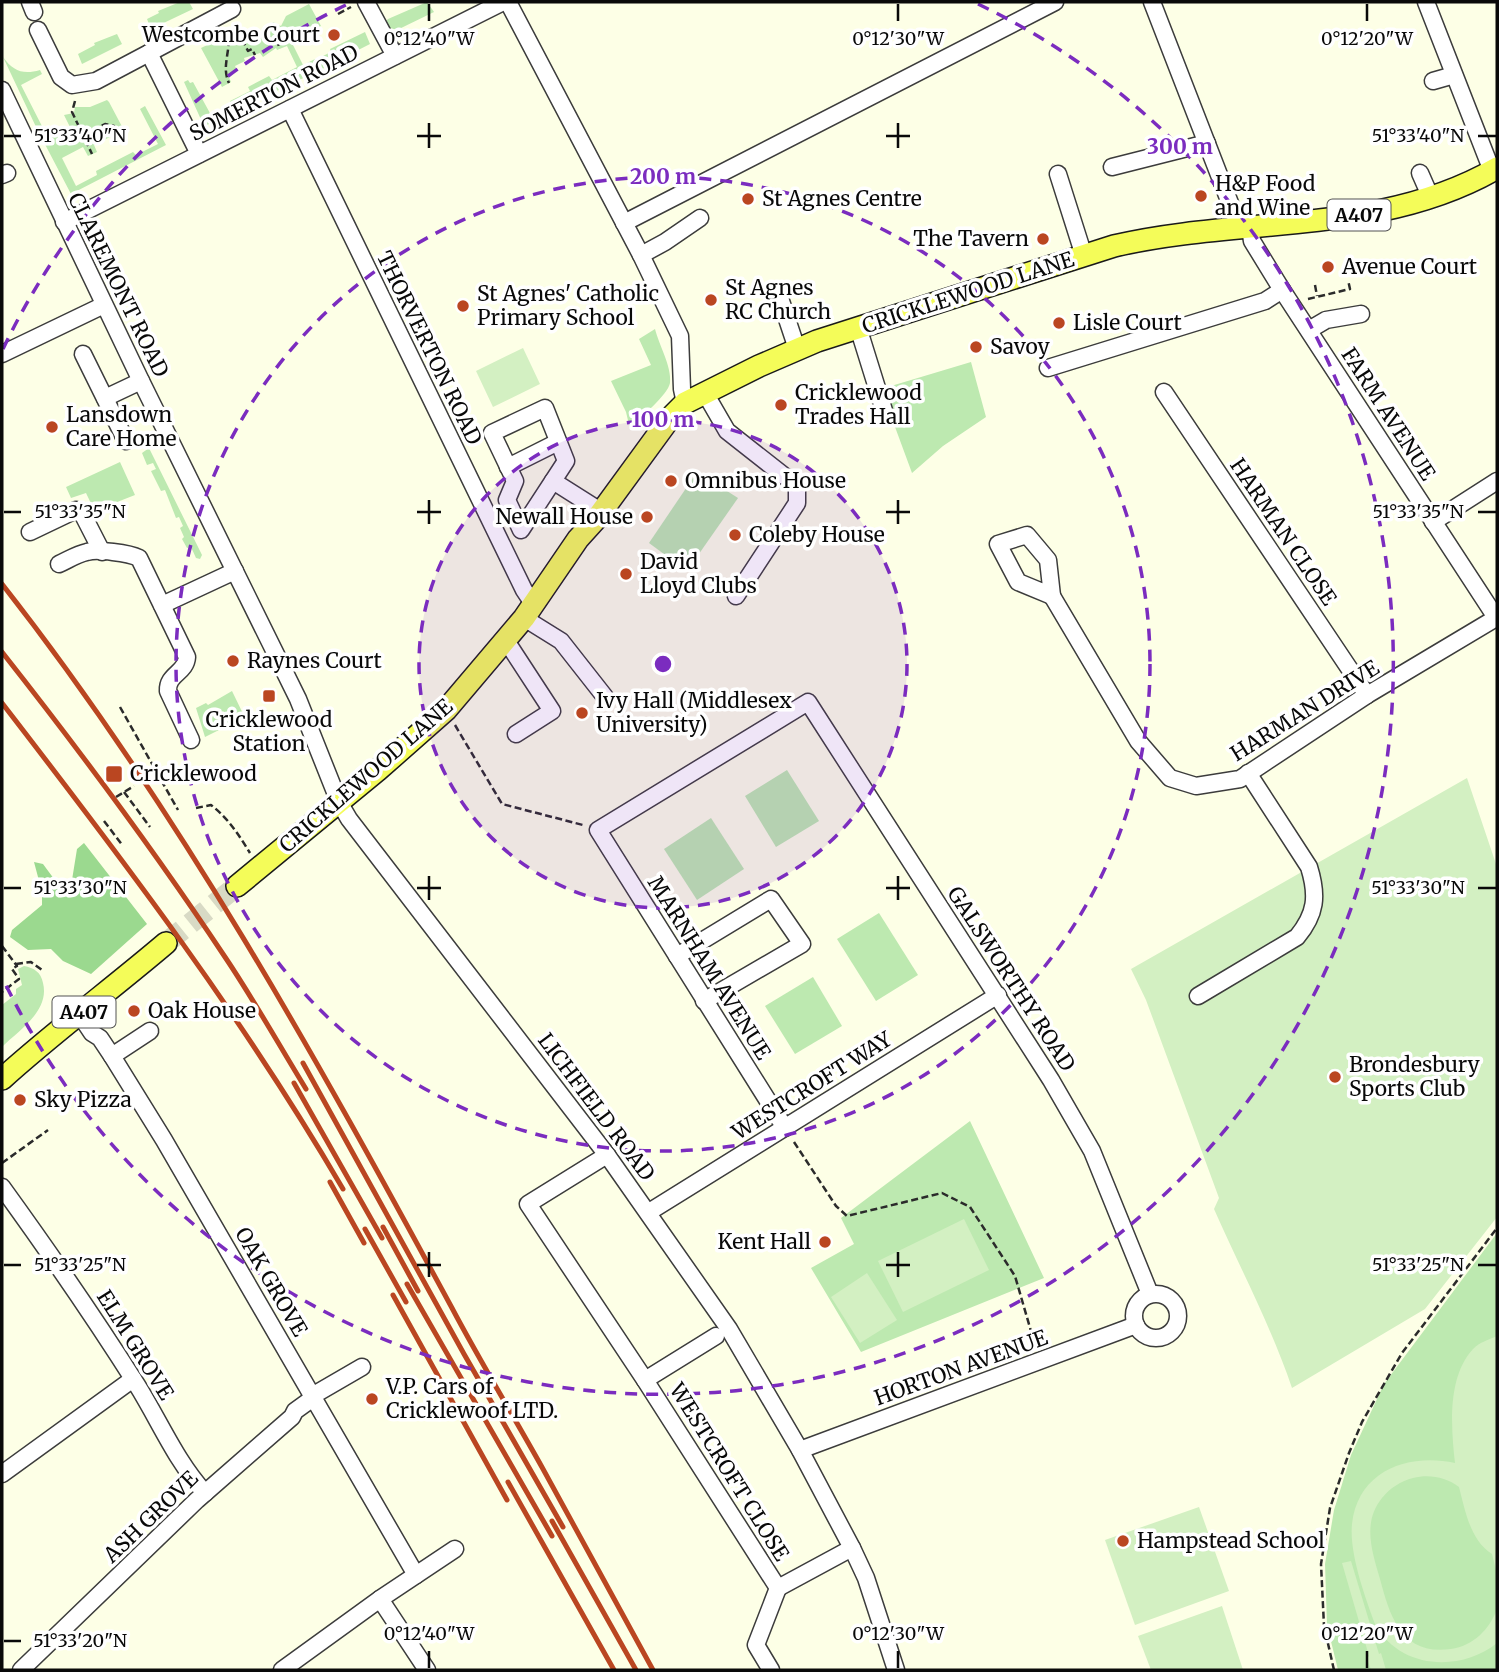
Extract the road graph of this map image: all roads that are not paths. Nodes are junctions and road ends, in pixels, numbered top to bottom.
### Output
1 (211, 2) edge
2 (366, 2) edge
3 (505, 2) edge
4 (1055, 2) edge
5 (1152, 2) edge
6 (1426, 2) edge
7 (38, 30) dead end
8 (149, 52) junction
9 (395, 56) junction
10 (1454, 75) junction
11 (1433, 81) dead end
12 (2, 90) edge
13 (290, 109) junction
14 (1207, 143) junction
15 (199, 154) junction
16 (1112, 167) dead end
17 (1494, 169) edge
18 (1420, 173) dead end
19 (1058, 174) dead end
20 (1431, 198) junction
21 (700, 218) dead end
22 (64, 222) junction
23 (624, 223) junction
24 (1244, 229) junction
25 (641, 255) junction
26 (1084, 256) junction
27 (1286, 297) junction
28 (780, 298) dead end
29 (104, 305) junction
30 (1361, 314) dead end
31 (858, 327) junction
32 (1309, 331) junction
33 (797, 349) junction
34 (2, 354) edge
35 (83, 354) dead end
36 (1048, 368) dead end
37 (141, 381) junction
38 (1164, 392) dead end
39 (105, 398) junction
40 (695, 398) junction
41 (886, 417) dead end
42 (127, 441) dead end
43 (558, 442) junction
44 (508, 467) junction
45 (1497, 481) edge
46 (551, 484) junction
47 (599, 515) junction
48 (1433, 522) junction
49 (30, 531) dead end
50 (102, 552) junction
51 (59, 564) dead end
52 (235, 570) junction
53 (736, 596) dead end
54 (1052, 596) dead end
55 (162, 605) junction
56 (529, 611) junction
57 (1497, 619) edge
58 (505, 639) junction
59 (1367, 695) junction
60 (605, 697) dead end
61 (808, 702) joint
62 (516, 734) dead end
63 (191, 740) dead end
64 (1248, 774) junction
65 (339, 802) junction
66 (237, 886) tunnel mouth
67 (166, 943) tunnel mouth
68 (677, 956) junction
69 (998, 995) junction
70 (1198, 996) dead end
71 (704, 1001) junction
72 (80, 1015) junction
73 (150, 1031) dead end
74 (112, 1056) junction
75 (2, 1079) edge
76 (785, 1128) junction
77 (607, 1155) junction
78 (2, 1187) edge
79 (649, 1212) junction
80 (1150, 1294) junction
81 (1136, 1325) junction
82 (716, 1336) dead end
83 (362, 1367) dead end
84 (133, 1379) junction
85 (645, 1380) junction
86 (312, 1397) junction
87 (800, 1450) junction
88 (2, 1474) edge
89 (205, 1493) junction
90 (852, 1548) junction
91 (455, 1549) dead end
92 (416, 1575) junction
93 (778, 1588) junction
94 (380, 1599) junction
95 (21, 1670) edge
96 (282, 1670) edge
97 (427, 1670) edge
98 (771, 1670) edge
99 (895, 1670) edge

1 - 8 street
2 - 9 street
3 - 9 street, SOMERTON ROAD
3 - 23 street
4 - 23 street
5 - 14 street, FARM AVENUE
6 - 10 street
7 - 8 street
8 - 15 street
9 - 13 street, SOMERTON ROAD
10 - 11 street
10 - 17 street
12 - 22 street, CLAREMONT ROAD
13 - 15 street, SOMERTON ROAD
13 - 56 street, THORVERTON ROAD
14 - 16 street
14 - 24 street, FARM AVENUE
15 - 22 street, SOMERTON ROAD
17 - 20 main road, CRICKLEWOOD LANE / A407
18 - 20 street
19 - 26 street
20 - 24 main road, CRICKLEWOOD LANE / A407
21 - 25 street
22 - 29 street, CLAREMONT ROAD
23 - 25 street
24 - 26 main road, CRICKLEWOOD LANE / A407
24 - 27 street, FARM AVENUE
25 - 40 street
26 - 31 main road, CRICKLEWOOD LANE / A407
27 - 32 street, FARM AVENUE
27 - 36 street
28 - 33 street
29 - 34 street
29 - 37 street, CLAREMONT ROAD
30 - 32 street
31 - 33 main road, CRICKLEWOOD LANE / A407
31 - 41 street
32 - 48 street, FARM AVENUE
33 - 40 main road, CRICKLEWOOD LANE / A407
35 - 39 street
37 - 39 street
37 - 52 street, CLAREMONT ROAD
38 - 59 street, HARMAN CLOSE
39 - 42 street
40 - 47 main road, CRICKLEWOOD LANE / A407
40 - 53 street
43 - 44 street
43 - 44 street
43 - 46 street
44 - 46 street
45 - 48 street
46 - 47 street
47 - 56 main road, CRICKLEWOOD LANE / A407
48 - 57 street, FARM AVENUE
49 - 50 street
50 - 51 street
50 - 55 street
52 - 55 street
52 - 65 street, CLAREMONT ROAD
54 - 64 street, HARMAN DRIVE
55 - 63 street
56 - 58 main road, CRICKLEWOOD LANE / A407
56 - 60 street
57 - 59 street, HARMAN DRIVE
58 - 62 street
58 - 65 main road, CRICKLEWOOD LANE / A407
59 - 64 street, HARMAN DRIVE
61 - 68 street, MARNHAM AVENUE
61 - 69 street, GALSWORTHY ROAD
64 - 70 street
65 - 66 main road, CRICKLEWOOD LANE / A407
65 - 77 street, LICHFIELD ROAD
67 - 72 main road, A407
68 - 71 street, MARNHAM AVENUE
68 - 71 street
69 - 76 street, WESTCROFT WAY
69 - 80 street, GALSWORTHY ROAD
71 - 76 street, MARNHAM AVENUE
72 - 74 street, OAK GROVE
72 - 75 main road, A407
73 - 74 street
74 - 86 street, OAK GROVE
76 - 79 street, WESTCROFT WAY
77 - 79 street, LICHFIELD ROAD
77 - 85 street, WESTCROFT CLOSE
78 - 84 street, ELM GROVE
79 - 87 street, LICHFIELD ROAD
80 - 81 street
80 - 81 street
81 - 87 street, HORTON AVENUE
82 - 85 street, WESTCROFT CLOSE
83 - 86 street, ASH GROVE
84 - 88 street
84 - 89 street, ELM GROVE
85 - 93 street, WESTCROFT CLOSE
86 - 89 street, ASH GROVE
86 - 92 street, OAK GROVE
87 - 90 street, LICHFIELD ROAD
89 - 95 street, ASH GROVE
90 - 93 street, WESTCROFT CLOSE
90 - 99 street, LICHFIELD ROAD
91 - 92 street
92 - 94 street
93 - 98 street, WESTCROFT CLOSE
94 - 96 street
94 - 97 street

